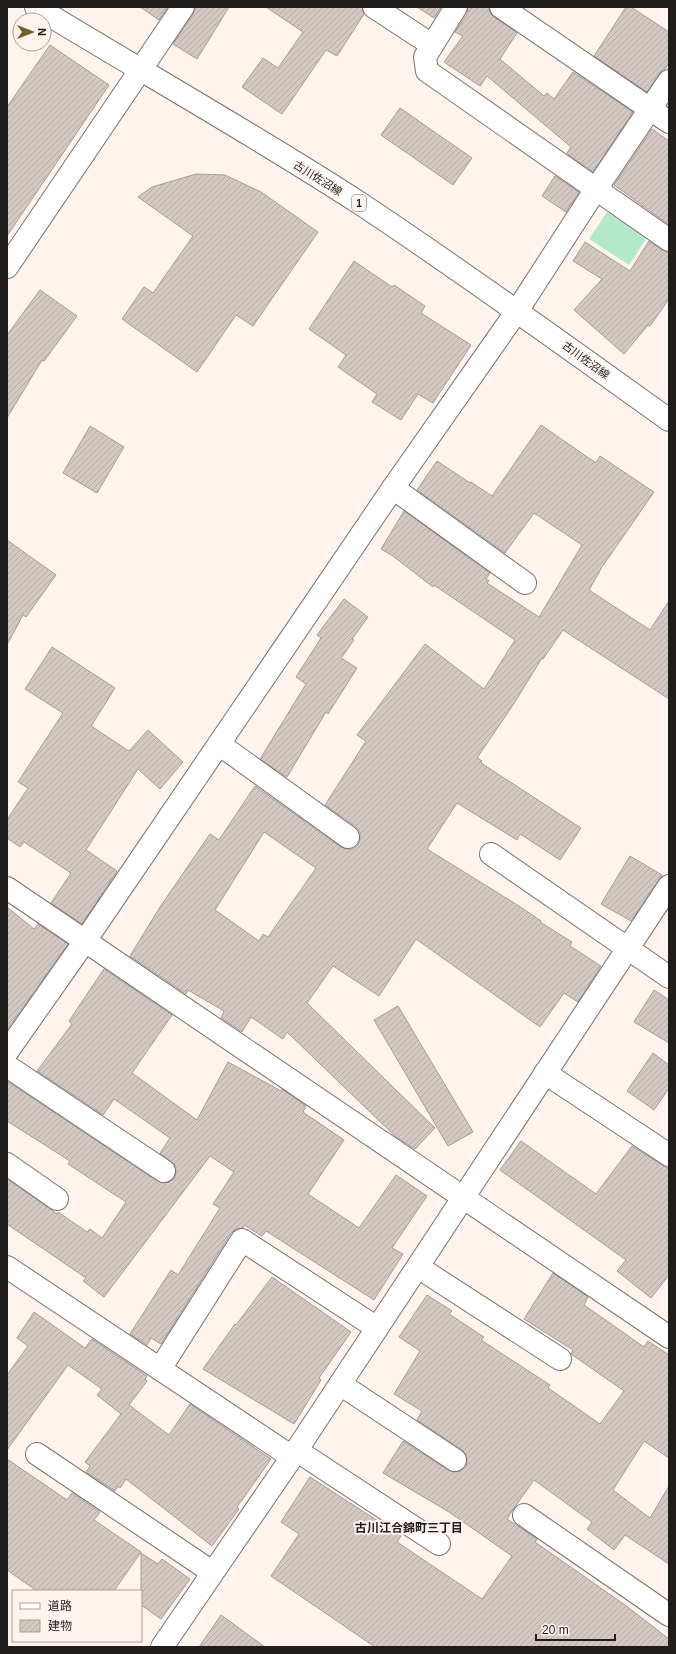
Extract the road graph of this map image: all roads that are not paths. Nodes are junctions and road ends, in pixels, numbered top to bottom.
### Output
1 (36, 7) edge
2 (183, 7) edge
3 (374, 7) edge
4 (456, 7) edge
5 (502, 7) edge
6 (432, 45) junction
7 (140, 70) junction
8 (669, 81) edge
9 (650, 109) junction
10 (669, 122) edge
11 (596, 189) junction
12 (669, 240) edge
13 (7, 268) edge
14 (517, 311) junction
15 (669, 420) edge
16 (393, 488) junction
17 (525, 583) dead end
18 (219, 744) junction
19 (348, 837) dead end
20 (492, 854) dead end
21 (669, 886) edge
22 (7, 888) edge
23 (85, 941) junction
24 (628, 948) junction
25 (669, 977) edge
26 (7, 1052) edge
27 (7, 1066) edge
28 (546, 1074) junction
29 (669, 1155) edge
30 (7, 1164) edge
31 (164, 1171) dead end
32 (464, 1198) junction
33 (58, 1199) dead end
34 (7, 1267) edge
35 (418, 1267) junction
36 (377, 1328) junction
37 (669, 1337) edge
38 (560, 1359) dead end
39 (160, 1369) junction
40 (340, 1384) junction
41 (37, 1454) dead end
42 (294, 1454) junction
43 (456, 1460) dead end
44 (524, 1515) dead end
45 (439, 1544) dead end
46 (212, 1572) junction
47 (669, 1615) edge
48 (162, 1647) edge

1 - 7 street, 古川佐沼線 / 1
2 - 7 street
3 - 6 street
4 - 6 street
5 - 9 street
6 - 11 street
7 - 13 street
7 - 14 street, 古川佐沼線 / 1
8 - 9 street
9 - 10 street
9 - 11 street
11 - 12 street
11 - 14 street
14 - 15 street, 古川佐沼線 / 1
14 - 16 street
16 - 17 street
16 - 18 street
18 - 19 street
18 - 23 street
20 - 24 street
21 - 24 street
22 - 23 street
23 - 26 street
23 - 32 street
24 - 25 street
24 - 28 street
27 - 31 street
28 - 29 street
28 - 32 street
30 - 33 street
32 - 35 street
32 - 37 street
34 - 39 street
35 - 36 street
35 - 38 street
36 - 39 street
36 - 40 street
39 - 42 street
40 - 42 street
40 - 43 street
41 - 46 street
42 - 45 street
42 - 46 street
44 - 47 street
46 - 48 street

